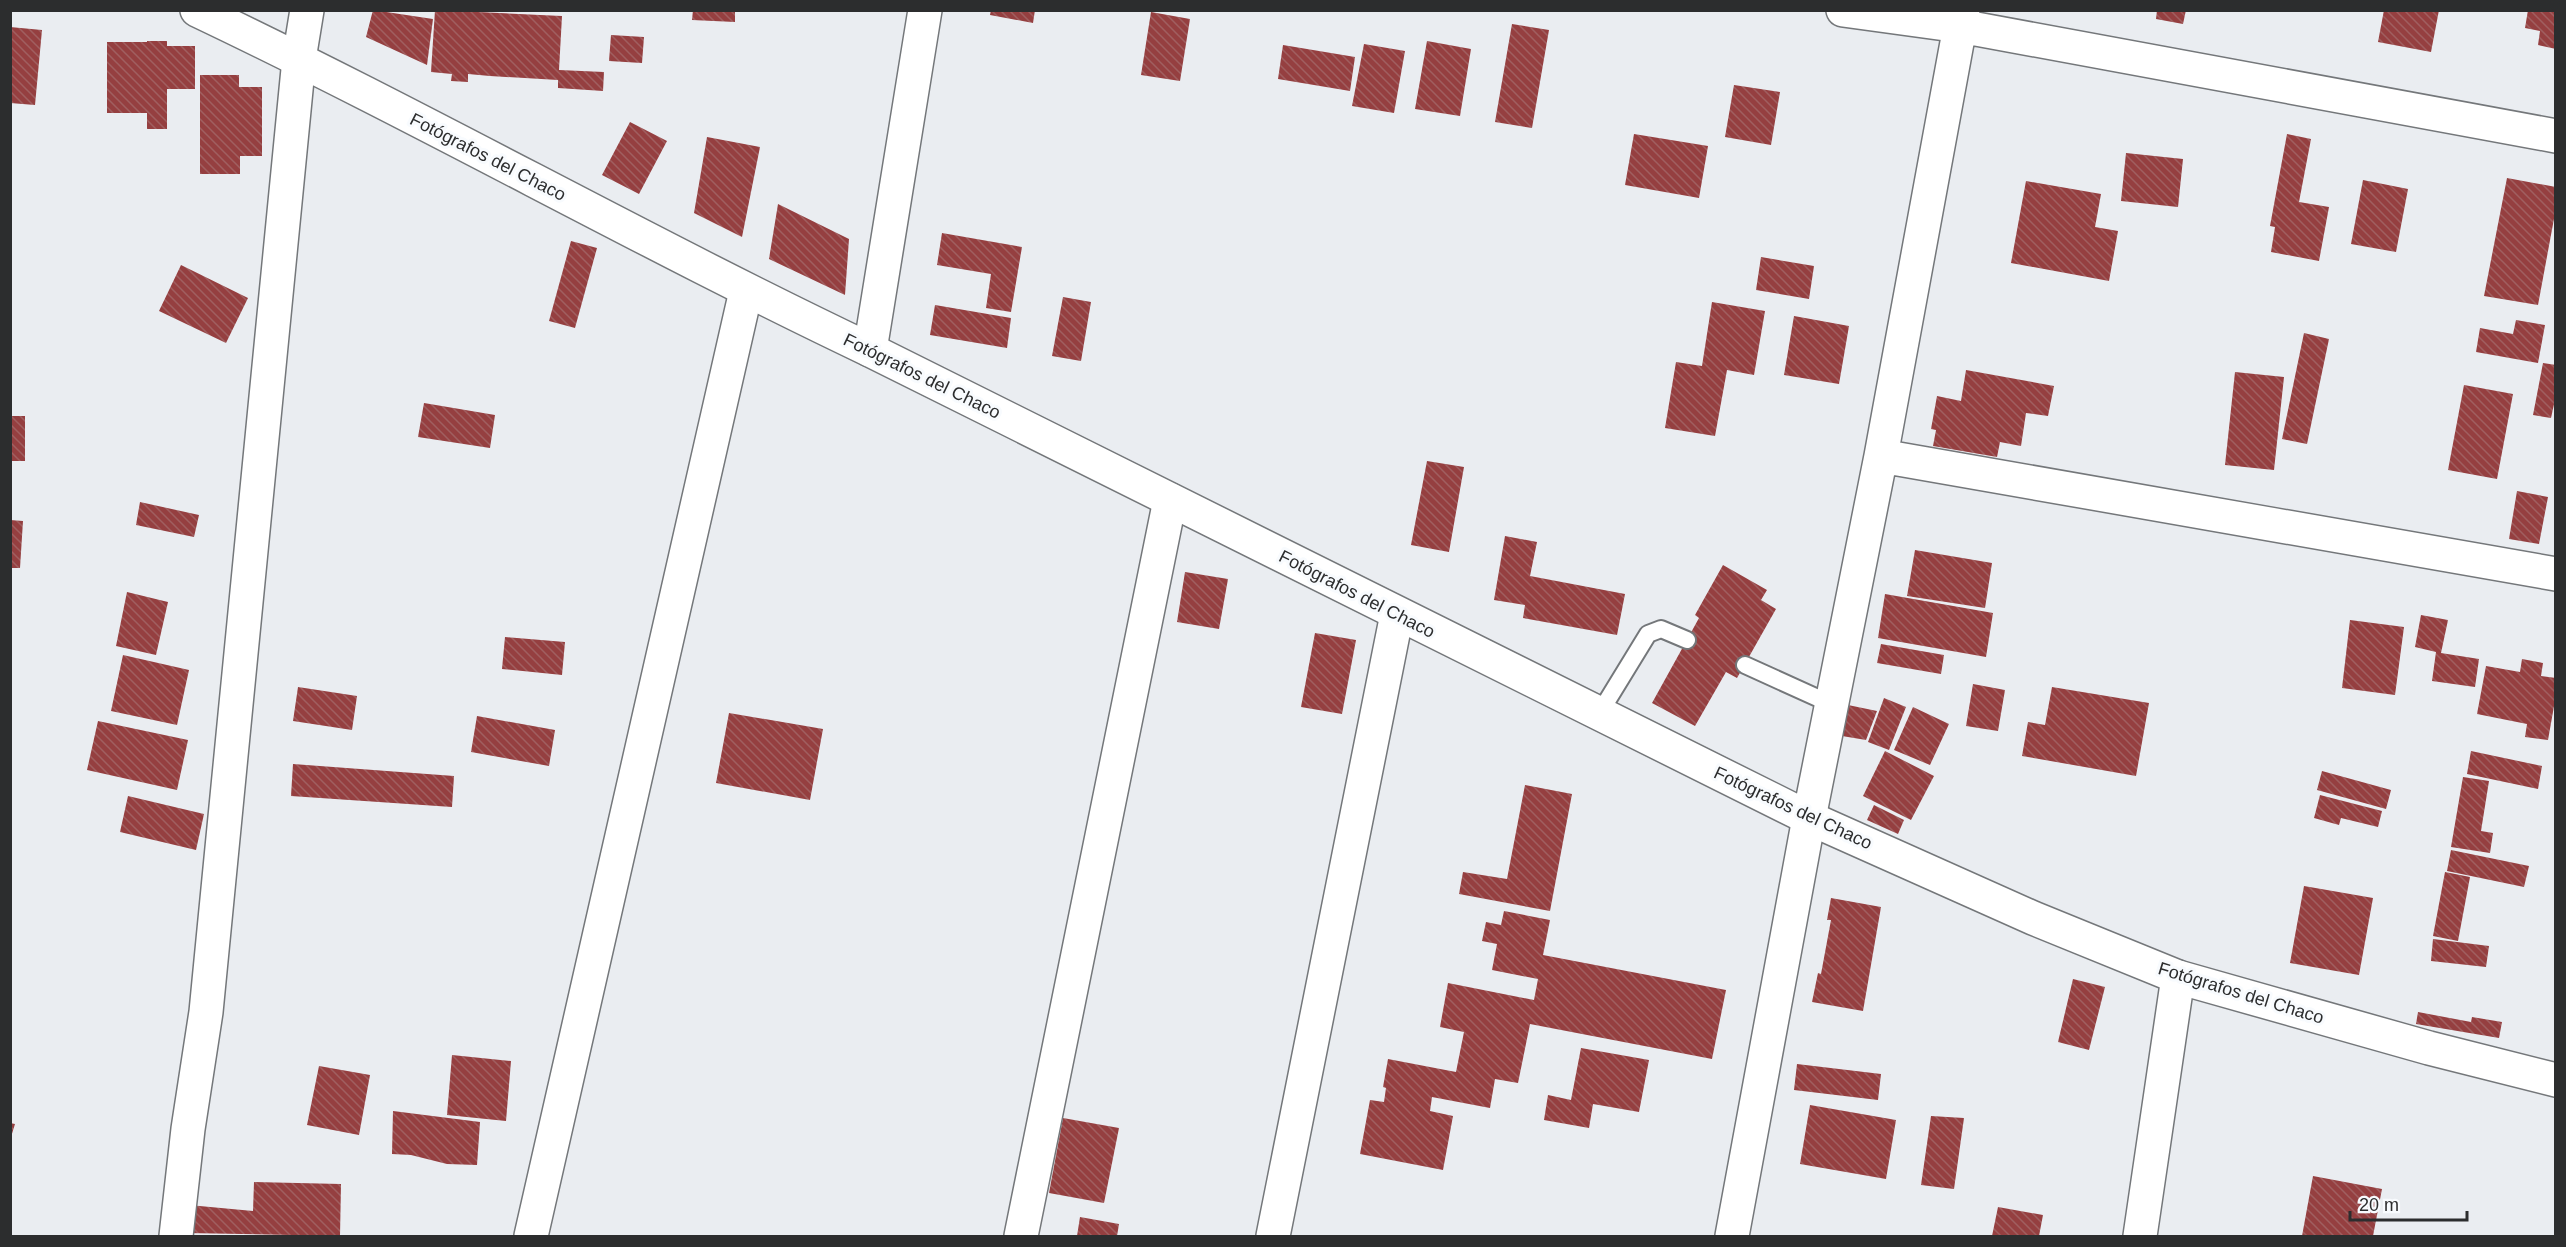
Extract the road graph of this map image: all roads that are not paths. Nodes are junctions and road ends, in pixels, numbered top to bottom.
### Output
1 (197, 10) edge
2 (307, 10) edge
3 (925, 10) edge
4 (1843, 10) edge
5 (1961, 18) edge
6 (299, 59) junction
7 (2556, 136) edge
8 (746, 291) junction
9 (870, 350) junction
10 (1881, 456) junction
11 (1170, 500) junction
12 (2556, 574) edge
13 (1397, 615) junction
14 (1687, 640) dead end
15 (1745, 665) dead end
16 (1831, 704) junction
17 (1599, 714) junction
18 (1809, 818) junction
19 (2178, 977) junction
20 (2556, 1080) edge
21 (176, 1236) edge
22 (531, 1236) edge
23 (1021, 1236) edge
24 (1273, 1236) edge
25 (1732, 1236) edge
26 (2140, 1236) edge

1 - 6 street, Fotógrafos del Chaco
2 - 6 street
3 - 9 street
4 - 5 street
5 - 7 street
5 - 10 street
6 - 8 street, Fotógrafos del Chaco
6 - 21 street
8 - 9 street, Fotógrafos del Chaco
8 - 22 street
9 - 11 street, Fotógrafos del Chaco
10 - 12 street
10 - 16 street
11 - 13 street, Fotógrafos del Chaco
11 - 23 street
13 - 17 street, Fotógrafos del Chaco
13 - 24 street
14 - 17 lane
15 - 16 lane
16 - 18 street
17 - 18 street, Fotógrafos del Chaco
18 - 19 street, Fotógrafos del Chaco
18 - 25 street
19 - 20 street, Fotógrafos del Chaco
19 - 26 street

